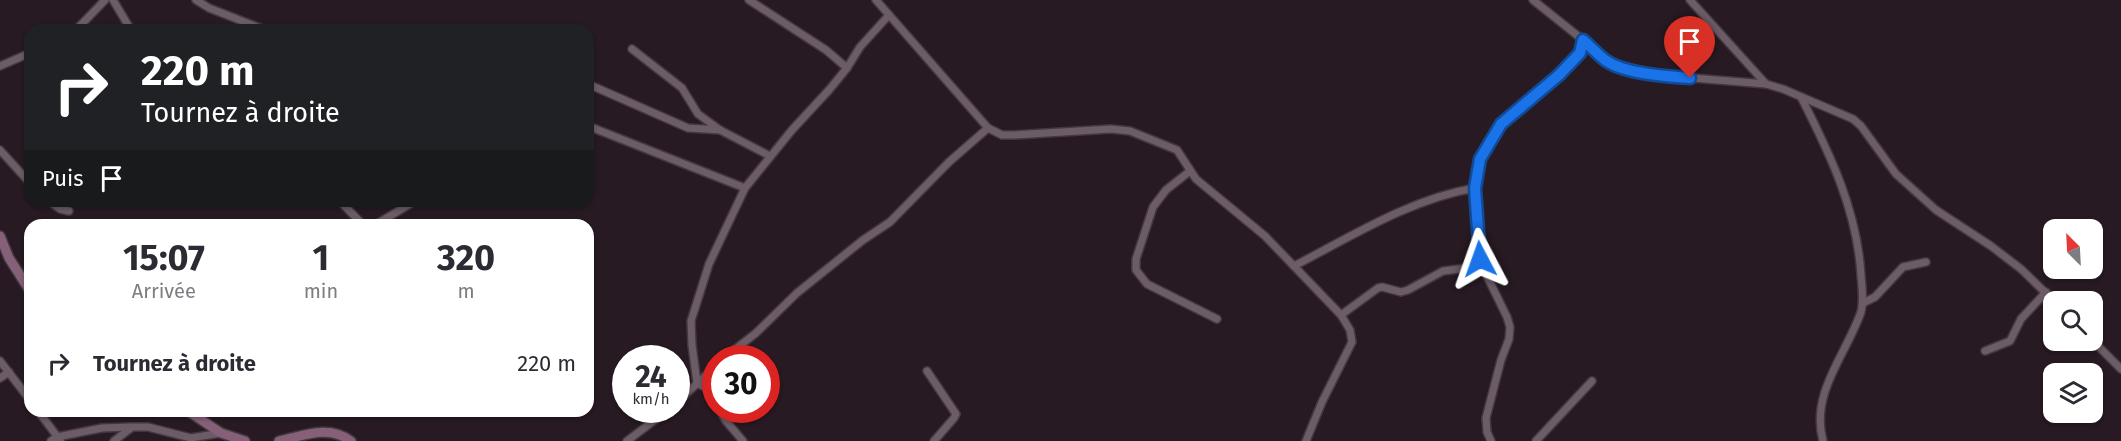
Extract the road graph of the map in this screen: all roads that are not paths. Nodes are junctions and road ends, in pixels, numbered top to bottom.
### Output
1 (105, 0) edge
2 (113, 0) edge
3 (196, 0) edge
4 (749, 0) edge
5 (876, 0) edge
6 (1533, 0) edge
7 (1690, 0) edge
8 (889, 15) junction
9 (82, 24) edge
10 (127, 24) edge
11 (250, 24) edge
12 (1583, 40) junction
13 (632, 49) dead end
14 (24, 56) edge
15 (0, 66) edge
16 (847, 68) junction
17 (1766, 84) junction
18 (594, 87) edge
19 (1801, 97) junction
20 (594, 128) edge
21 (988, 128) junction
22 (720, 130) junction
23 (0, 150) edge
24 (770, 156) junction
25 (1190, 171) junction
26 (24, 176) edge
27 (745, 188) junction
28 (1475, 188) junction
29 (57, 207) edge
30 (346, 207) edge
31 (405, 207) edge
32 (69, 211) dead end
33 (357, 219) edge
34 (385, 219) edge
35 (0, 236) edge
36 (1926, 262) dead end
37 (1294, 266) junction
38 (1482, 266) junction
39 (24, 282) edge
40 (2045, 291) edge
41 (2043, 295) edge
42 (1863, 303) junction
43 (1341, 315) junction
44 (1216, 319) dead end
45 (741, 345) edge
46 (1985, 351) dead end
47 (2103, 351) edge
48 (0, 361) edge
49 (2121, 369) edge
50 (927, 371) dead end
51 (9, 372) junction
52 (0, 378) edge
53 (702, 379) edge
54 (1593, 381) dead end
55 (697, 383) junction
56 (702, 386) edge
57 (690, 390) edge
58 (24, 392) edge
59 (42, 417) edge
60 (197, 417) edge
61 (651, 423) edge
62 (728, 423) edge
63 (131, 427) junction
64 (221, 433) junction
65 (56, 440) edge
66 (114, 441) edge
67 (245, 441) edge
68 (279, 441) edge
69 (351, 441) edge
70 (627, 441) edge
71 (742, 441) edge
72 (934, 441) edge
73 (1306, 441) edge
74 (1491, 441) edge
75 (1536, 441) edge
76 (1823, 441) edge

1 - 9 street
2 - 10 street
3 - 11 street
4 - 16 street
5 - 8 street
6 - 12 street
7 - 17 street
8 - 16 street
8 - 21 street
12 - 17 street
12 - 28 street
13 - 22 street
14 - 15 street
16 - 24 street
17 - 19 street
18 - 22 street
19 - 40 street
19 - 42 street
20 - 27 street
21 - 25 street
21 - 45 street
22 - 24 street
23 - 26 street
24 - 27 street
25 - 37 street
25 - 44 street
27 - 55 street
28 - 37 street
28 - 38 street
29 - 32 street
30 - 33 street
31 - 34 street
35 - 39 street
36 - 42 street
37 - 43 street
38 - 43 street
38 - 74 street
41 - 46 street
42 - 76 street
43 - 73 street
47 - 49 street
48 - 51 street
50 - 72 street
51 - 52 street
51 - 58 street
53 - 55 street
54 - 75 street
55 - 56 street
55 - 57 street
59 - 65 street
60 - 64 street
61 - 70 street
62 - 71 street
63 - 64 street
63 - 65 street
63 - 66 street
64 - 67 street
68 - 69 street

